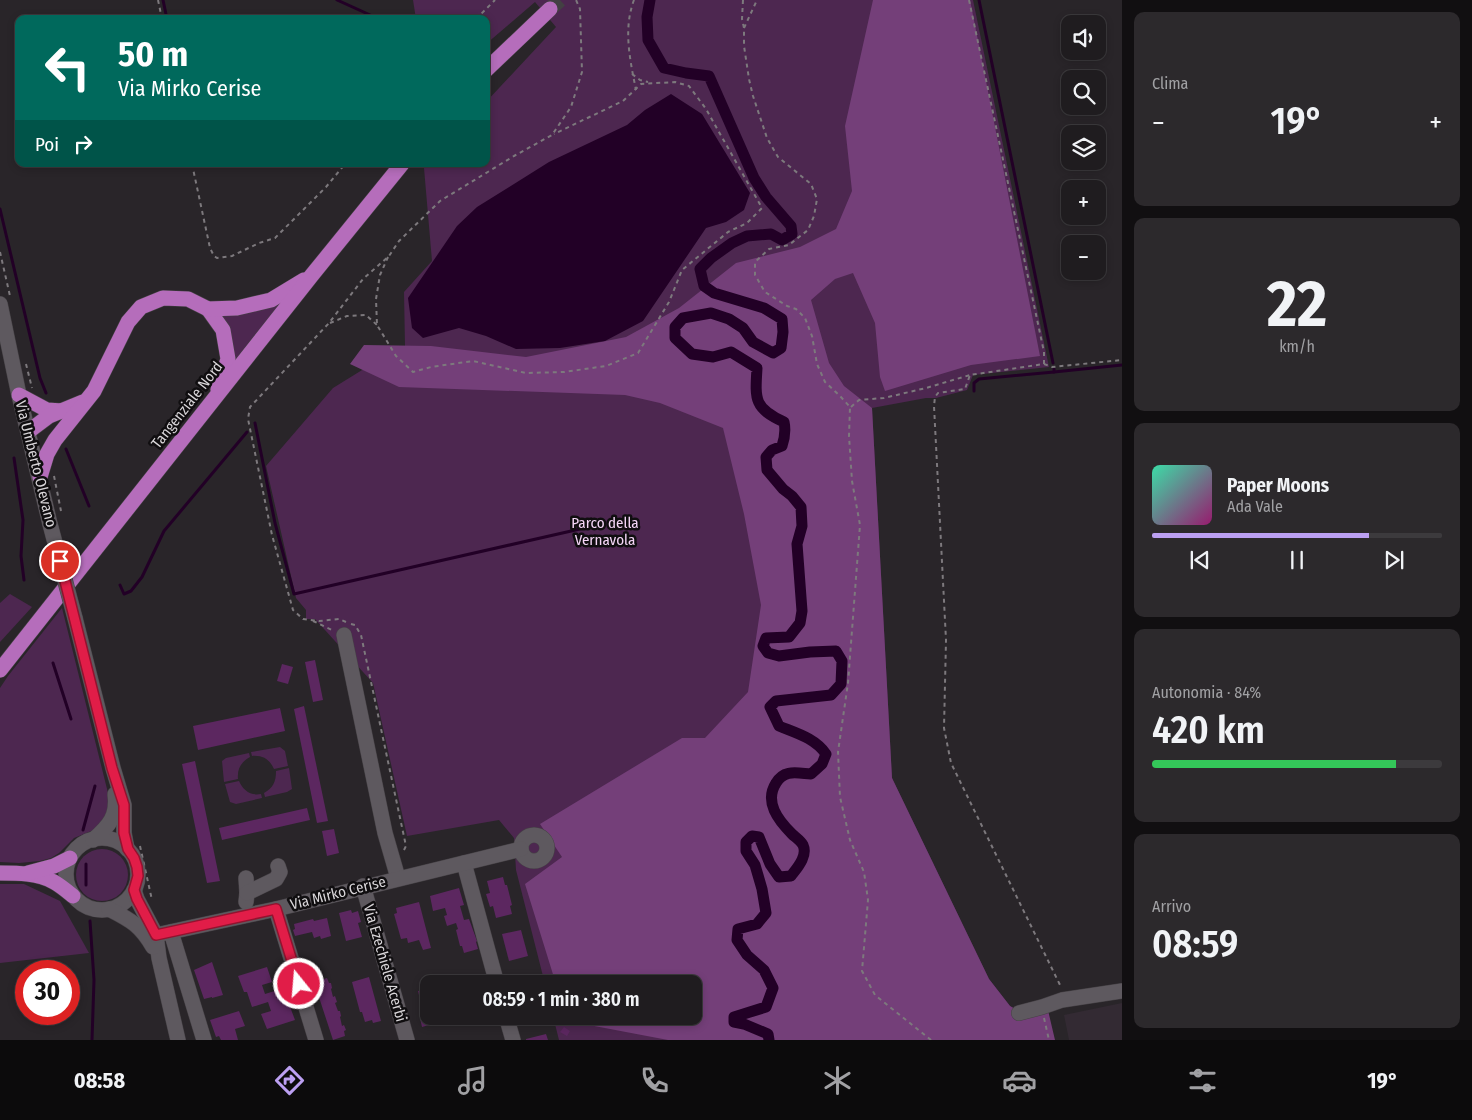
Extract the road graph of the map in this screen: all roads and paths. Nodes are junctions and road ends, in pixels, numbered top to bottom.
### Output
1 (158, 0) edge
2 (495, 0) edge
3 (576, 0) edge
4 (634, 0) edge
5 (743, 0) edge
6 (757, 0) edge
7 (969, 0) edge
8 (550, 9) tunnel mouth
9 (161, 15) edge
10 (480, 15) edge
11 (744, 28) junction
12 (490, 66) edge
13 (632, 74) junction
14 (650, 83) junction
15 (636, 90) junction
16 (552, 135) junction
17 (193, 167) edge
18 (343, 167) edge
19 (400, 167) edge
20 (0, 252) edge
21 (389, 256) junction
22 (312, 275) junction
23 (5, 301) edge
24 (208, 309) junction
25 (329, 323) junction
26 (377, 325) junction
27 (1122, 360) edge
28 (26, 362) dead end
29 (1044, 364) junction
30 (970, 374) junction
31 (26, 392) junction
32 (214, 399) junction
33 (85, 402) junction
34 (850, 408) junction
35 (63, 411) junction
36 (65, 427) junction
37 (29, 431) junction
38 (46, 474) junction
39 (56, 521) junction
40 (311, 620) junction
41 (344, 635) joint
42 (0, 670) edge
43 (112, 768) junction
44 (93, 840) junction
45 (128, 849) junction
46 (521, 849) dead end
47 (70, 858) junction
48 (464, 863) junction
49 (278, 866) dead end
50 (396, 871) junction
51 (0, 873) edge
52 (28, 873) junction
53 (364, 886) junction
54 (134, 890) junction
55 (73, 896) junction
56 (109, 909) junction
57 (276, 909) junction
58 (244, 916) junction
59 (171, 932) junction
60 (156, 935) junction
61 (158, 958) junction
62 (495, 975) edge
63 (1122, 991) edge
64 (1062, 1000) junction
65 (1042, 1007) junction
66 (1019, 1012) dead end
67 (509, 1025) edge
68 (178, 1040) edge
69 (204, 1040) edge
70 (316, 1040) edge
71 (407, 1040) edge
72 (513, 1040) edge
73 (930, 1040) edge
74 (1049, 1040) edge

1 - 9 path
2 - 10 path
3 - 16 path
4 - 13 path
5 - 11 path
6 - 11 path
7 - 29 path
8 - 12 highway
11 - 34 path
13 - 14 path
13 - 15 path
14 - 15 path
14 - 26 path
15 - 16 path
16 - 21 path
17 - 18 path
19 - 22 highway, Tangenziale Nord
20 - 23 path
21 - 25 path
21 - 26 path
22 - 24 highway
22 - 32 highway, Tangenziale Nord
23 - 31 street, Via Umberto Olevano
24 - 32 highway
24 - 33 highway
25 - 26 path
25 - 40 path
27 - 29 path
28 - 31 path
29 - 30 path
30 - 34 path
30 - 64 path
31 - 35 highway
31 - 37 street, Via Umberto Olevano
32 - 42 highway, Tangenziale Nord
33 - 35 highway
33 - 36 highway
34 - 73 path
35 - 37 highway
36 - 37 highway
36 - 38 highway
37 - 38 street, Via Umberto Olevano
38 - 39 street, Via Umberto Olevano
38 - 39 path
39 - 43 street, Via Umberto Olevano, bridge
40 - 41 path
40 - 50 path
41 - 50 street
43 - 44 street, Via Umberto Olevano
43 - 45 street, Via Umberto Olevano
44 - 45 street
44 - 47 street, Via Umberto Olevano
45 - 54 street, Via Umberto Olevano
46 - 48 street, Via Mirko Cerise
47 - 52 highway
47 - 55 street
48 - 50 street, Via Mirko Cerise
48 - 62 street
49 - 58 street
50 - 53 street, Via Mirko Cerise
51 - 52 highway
52 - 55 highway
53 - 57 street, Via Mirko Cerise
53 - 71 street, Via Ezechiele Acerbi
54 - 56 street
54 - 60 street
55 - 56 street
56 - 61 street
57 - 58 street, Via Mirko Cerise
57 - 70 street
58 - 59 street, Via Mirko Cerise
59 - 60 street, Via Mirko Cerise
59 - 69 street
60 - 61 street
61 - 68 street
63 - 64 street
64 - 65 street
65 - 66 street
65 - 74 path
67 - 72 street

